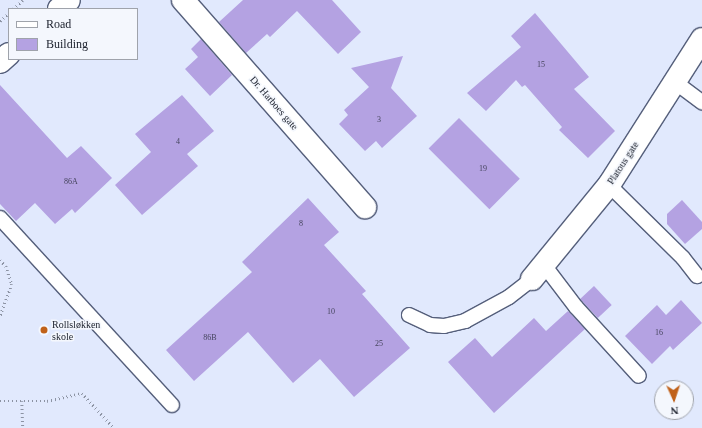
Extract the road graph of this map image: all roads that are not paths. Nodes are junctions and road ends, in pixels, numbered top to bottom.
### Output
1 (69, 0) edge
2 (183, 0) edge
3 (60, 8) edge
4 (702, 39) edge
5 (8, 55) edge
6 (0, 62) edge
7 (675, 82) junction
8 (702, 102) edge
9 (609, 185) junction
10 (365, 207) dead end
11 (0, 218) edge
12 (538, 272) junction
13 (697, 276) dead end
14 (409, 315) dead end
15 (639, 376) dead end
16 (172, 405) dead end

1 - 3 street
2 - 10 street, Dr. Harboes gate
4 - 7 street, Platous gate
5 - 6 street
7 - 8 lane
7 - 9 street, Platous gate
9 - 12 street, Platous gate
9 - 13 lane
11 - 16 lane
12 - 14 lane
12 - 15 lane

